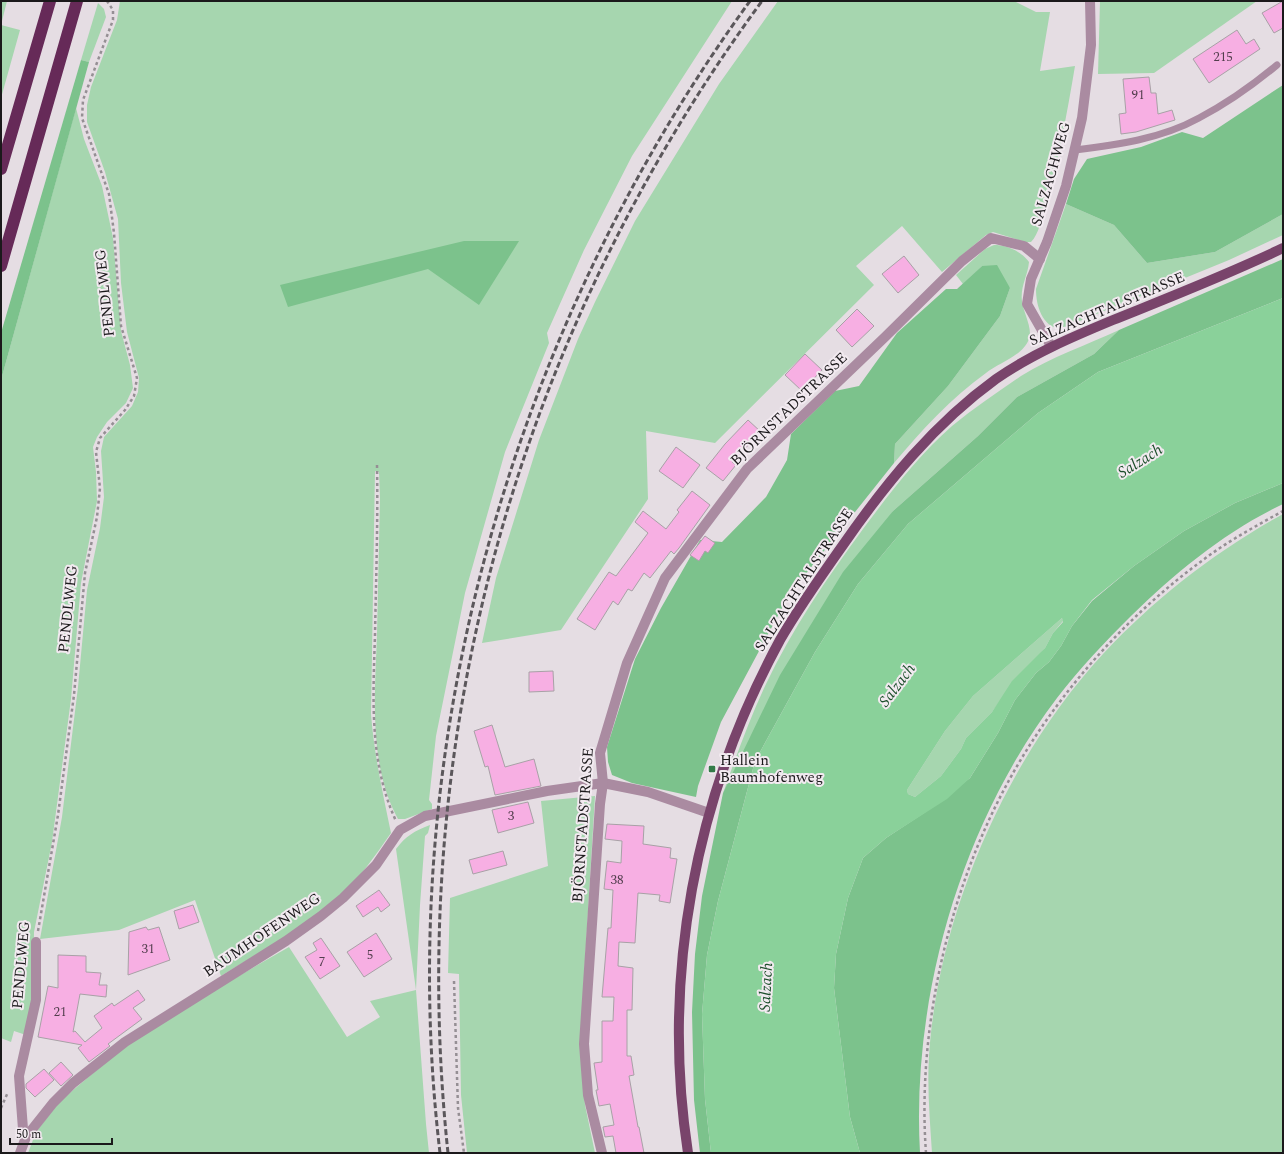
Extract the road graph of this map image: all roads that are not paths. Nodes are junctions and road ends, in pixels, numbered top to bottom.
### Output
1 (50, 1) edge
2 (77, 1) edge
3 (1090, 1) edge
4 (1277, 65) dead end
5 (1075, 150) junction
6 (1, 170) edge
7 (1283, 248) edge
8 (1040, 259) junction
9 (1, 266) edge
10 (1051, 346) junction
11 (603, 783) junction
12 (709, 813) junction
13 (36, 942) road end
14 (26, 1137) junction
15 (20, 1153) edge
16 (602, 1153) edge
17 (688, 1153) edge

1 - 6 highway
2 - 9 highway
3 - 5 street, SALZACHWEG
4 - 5 lane
5 - 8 street, SALZACHWEG
7 - 10 main road, SALZACHTALSTRASSE
8 - 10 street, SALZACHWEG
8 - 11 street, BJÖRNSTADSTRASSE
10 - 12 main road, SALZACHTALSTRASSE
11 - 12 street, BAUMHOFENWEG
11 - 14 street, BAUMHOFENWEG
11 - 16 street, BJÖRNSTADSTRASSE
12 - 17 main road, SALZACHTALSTRASSE
13 - 14 street, PENDLWEG
14 - 15 street, BAUMHOFENWEG

